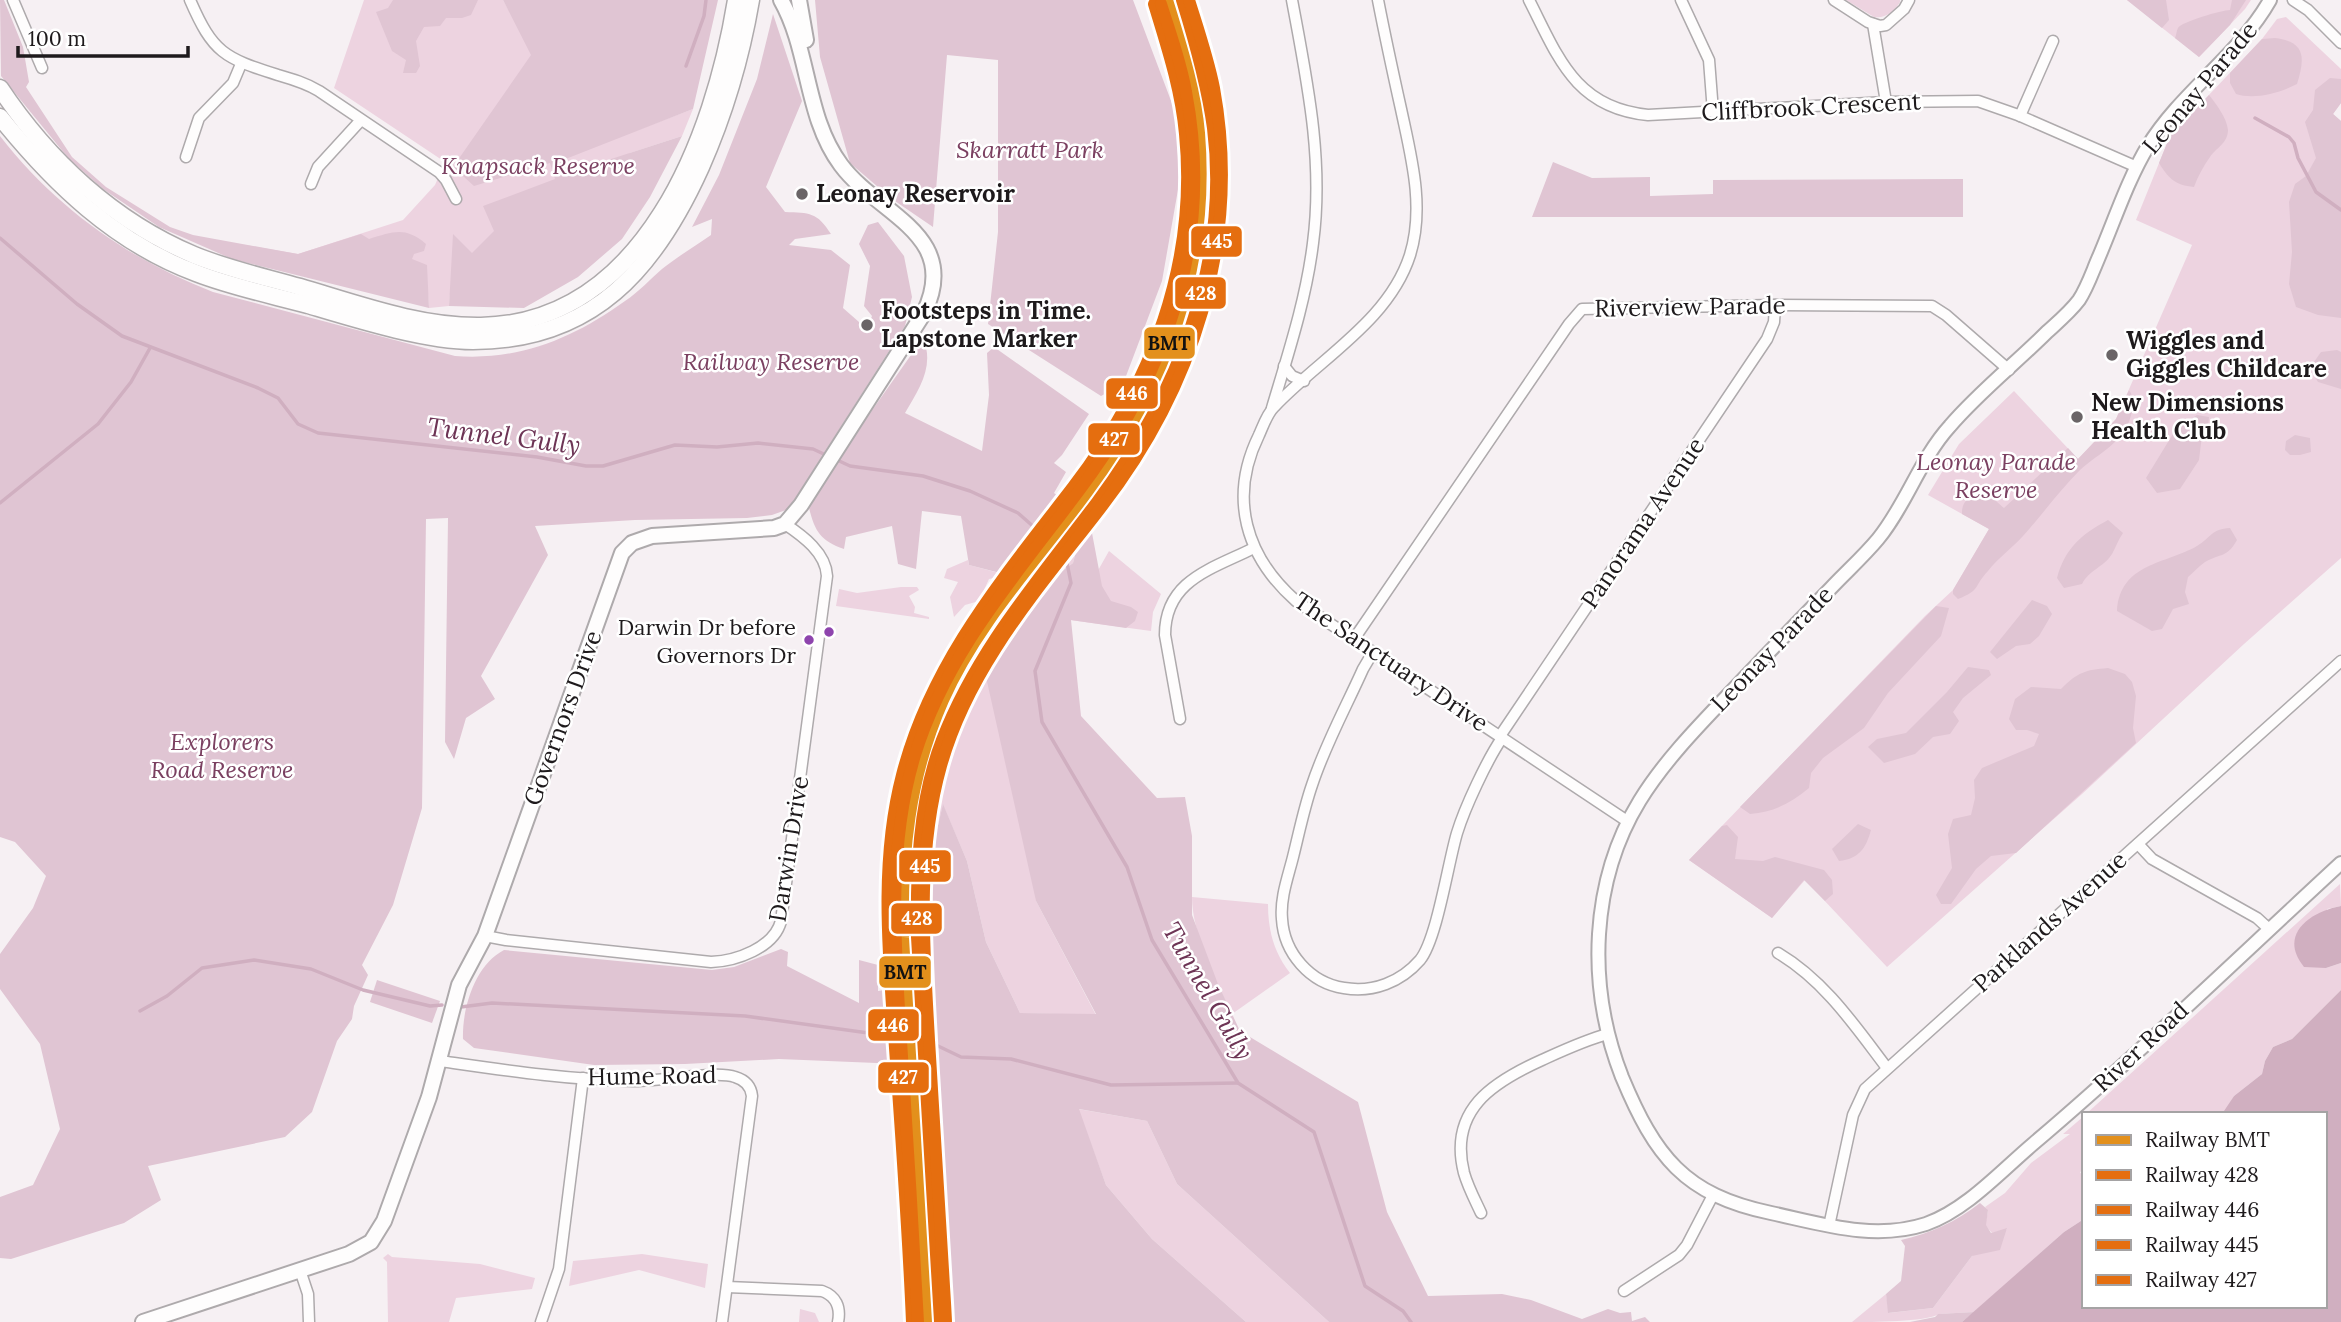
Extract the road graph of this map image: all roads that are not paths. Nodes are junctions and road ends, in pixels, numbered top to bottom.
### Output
1 (13, 0) edge
2 (190, 0) edge
3 (736, 0) edge
4 (751, 0) edge
5 (781, 0) edge
6 (799, 0) edge
7 (1292, 0) edge
8 (1378, 0) edge
9 (1529, 0) edge
10 (1681, 0) edge
11 (1834, 0) edge
12 (1909, 0) edge
13 (2270, 0) edge
14 (2293, 0) edge
15 (1872, 24) junction
16 (2053, 41) dead end
17 (2341, 43) edge
18 (241, 64) junction
19 (42, 68) dead end
20 (0, 88) edge
21 (1886, 102) junction
22 (1713, 112) junction
23 (818, 114) junction
24 (2020, 116) junction
25 (0, 117) edge
26 (361, 120) junction
27 (186, 157) dead end
28 (2137, 167) junction
29 (311, 184) dead end
30 (456, 199) dead end
31 (1775, 305) junction
32 (1284, 366) junction
33 (2008, 370) junction
34 (1304, 381) junction
35 (1272, 409) junction
36 (785, 524) junction
37 (1254, 548) junction
38 (1354, 639) junction
39 (1373, 652) junction
40 (2341, 661) edge
41 (1181, 719) dead end
42 (1501, 737) junction
43 (1627, 821) junction
44 (2138, 844) junction
45 (2341, 863) edge
46 (2269, 929) junction
47 (485, 936) junction
48 (1779, 953) dead end
49 (1608, 1034) junction
50 (440, 1061) junction
51 (1887, 1068) junction
52 (583, 1078) junction
53 (1713, 1195) junction
54 (1481, 1213) dead end
55 (1829, 1226) junction
56 (1894, 1231) joint
57 (300, 1270) junction
58 (727, 1287) junction
59 (1624, 1291) dead end
60 (143, 1322) edge
61 (309, 1322) edge
62 (541, 1322) edge
63 (722, 1322) edge
64 (838, 1322) edge

1 - 19 street
2 - 18 street
3 - 20 highway
4 - 25 highway
5 - 23 main road
6 - 23 main road
7 - 32 street
8 - 34 street, The Sanctuary Drive
9 - 22 street, Cliffbrook Crescent
10 - 22 street
11 - 15 street
12 - 15 street
13 - 28 street, Leonay Parade
14 - 17 street
15 - 21 street
16 - 24 street
18 - 26 street
18 - 27 street
21 - 22 street, Cliffbrook Crescent
21 - 24 street, Cliffbrook Crescent
23 - 36 main road
24 - 28 street, Cliffbrook Crescent
26 - 29 street
26 - 30 street
28 - 33 street, Leonay Parade
31 - 33 street, Riverview Parade
31 - 38 street, Riverview Parade
31 - 42 street, Panorama Avenue
32 - 34 street
32 - 35 street
33 - 43 street, Leonay Parade
34 - 35 street, The Sanctuary Drive
35 - 37 street, The Sanctuary Drive
36 - 47 main road, Governors Drive
36 - 47 street, Darwin Drive
37 - 38 street, The Sanctuary Drive
37 - 41 street
38 - 39 street, The Sanctuary Drive
39 - 42 street, The Sanctuary Drive
39 - 42 street, Panorama Avenue
40 - 44 street, Parklands Avenue
42 - 43 street, The Sanctuary Drive
43 - 49 street, Leonay Parade
44 - 46 street
44 - 51 street, Parklands Avenue
45 - 46 street, River Road
46 - 56 street, River Road
47 - 50 main road, Governors Drive
48 - 51 street
49 - 53 street, Leonay Parade
49 - 54 street
50 - 52 street, Hume Road
50 - 57 main road, Governors Drive
51 - 55 street, Parklands Avenue
52 - 58 street, Hume Road
52 - 62 street
53 - 55 street, Leonay Parade
53 - 59 street
55 - 56 street, Leonay Parade
57 - 60 main road, Governors Drive
57 - 61 street
58 - 63 street, Hume Road
58 - 64 street

